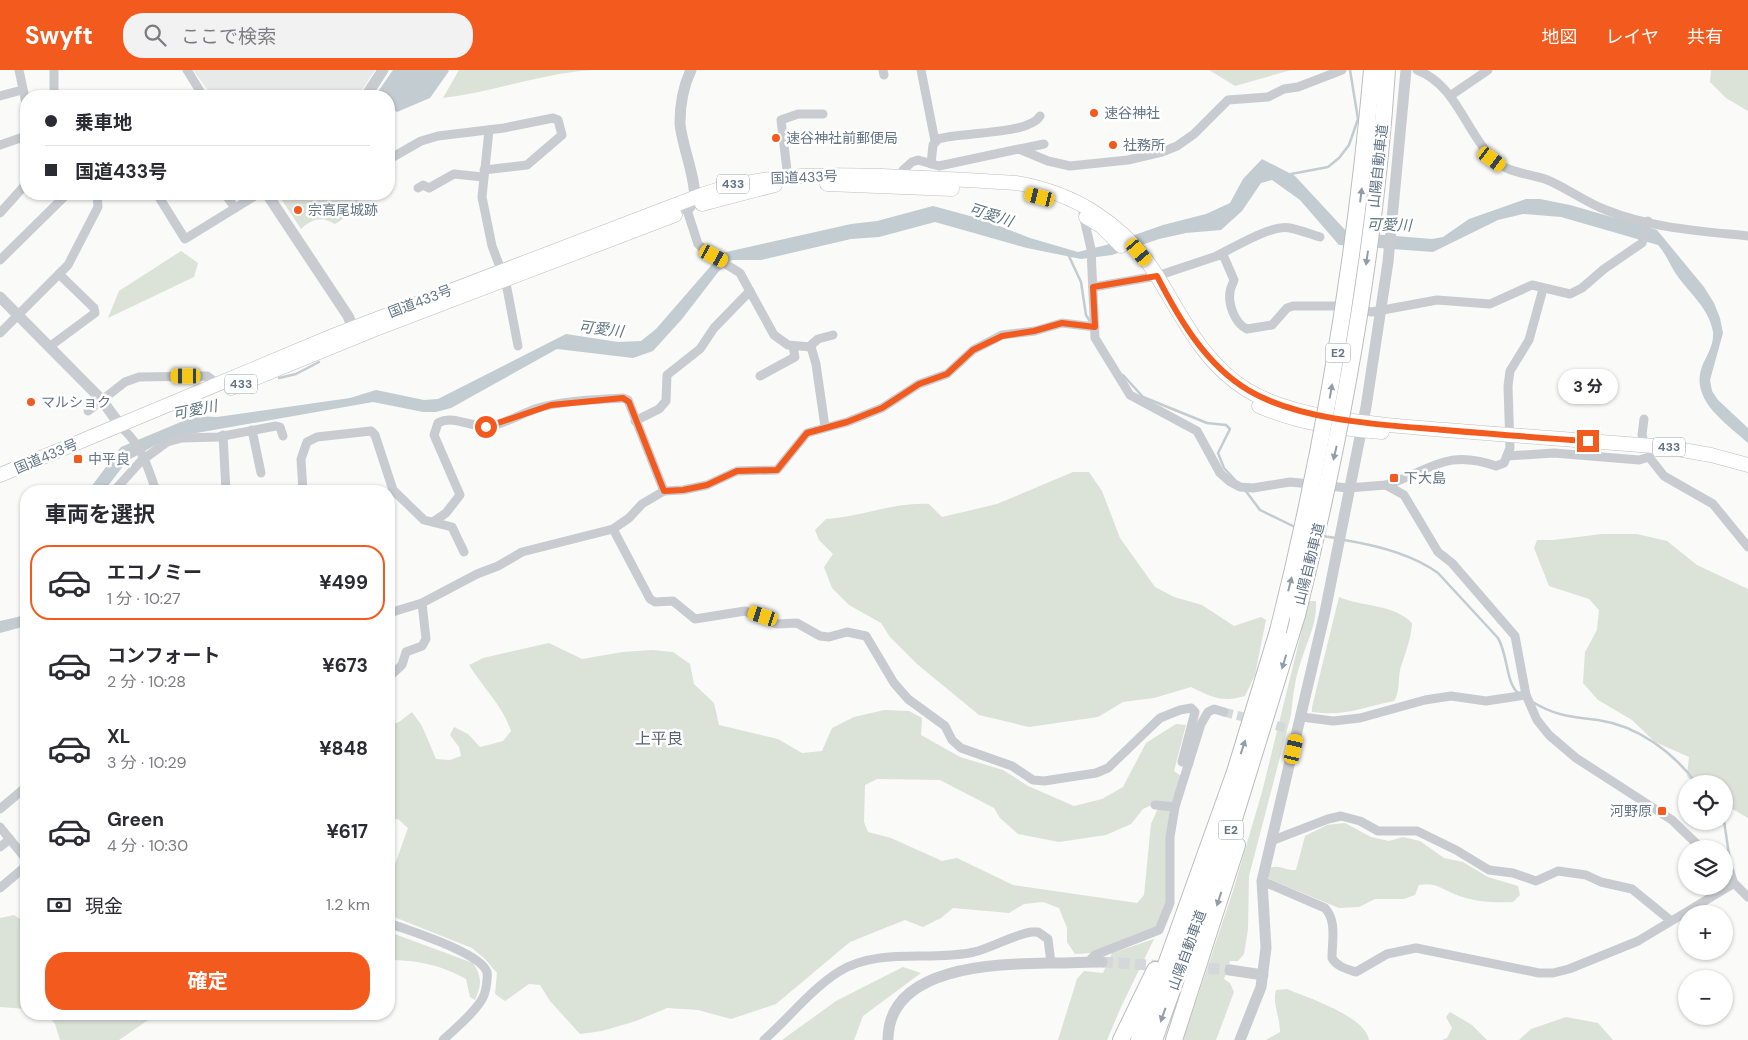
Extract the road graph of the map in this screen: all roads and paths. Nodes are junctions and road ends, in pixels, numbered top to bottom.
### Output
1 (19, 70) edge
2 (54, 70) edge
3 (187, 70) edge
4 (383, 70) edge
5 (691, 70) edge
6 (921, 70) edge
7 (1342, 70) edge
8 (1372, 70) edge
9 (1386, 70) edge
10 (1406, 70) edge
11 (1417, 70) edge
12 (1488, 70) edge
13 (22, 90) edge
14 (54, 90) edge
15 (200, 90) edge
16 (370, 90) edge
17 (20, 91) edge
18 (0, 96) edge
19 (1450, 96) junction
20 (823, 114) dead end
21 (1040, 116) dead end
22 (489, 130) junction
23 (20, 138) edge
24 (935, 142) junction
25 (1044, 144) dead end
26 (0, 145) edge
27 (1019, 149) junction
28 (395, 156) edge
29 (931, 164) junction
30 (787, 170) dead end
31 (484, 174) junction
32 (901, 182) junction
33 (418, 188) dead end
34 (20, 191) edge
35 (697, 193) junction
36 (61, 200) edge
37 (97, 200) edge
38 (161, 200) edge
39 (229, 200) edge
40 (248, 200) edge
41 (271, 200) edge
42 (235, 208) junction
43 (688, 210) junction
44 (0, 213) edge
45 (1083, 214) junction
46 (1647, 224) junction
47 (1748, 236) edge
48 (1120, 237) junction
49 (1320, 237) dead end
50 (1218, 255) junction
51 (0, 260) edge
52 (59, 274) junction
53 (503, 275) junction
54 (1152, 277) junction
55 (1093, 287) junction
56 (1543, 288) junction
57 (750, 291) junction
58 (0, 297) edge
59 (1380, 311) junction
60 (18, 315) junction
61 (1095, 327) junction
62 (355, 332) junction
63 (0, 333) edge
64 (833, 335) dead end
65 (518, 346) dead end
66 (793, 346) junction
67 (810, 346) junction
68 (49, 347) junction
69 (760, 376) dead end
70 (218, 384) junction
71 (102, 399) junction
72 (88, 411) dead end
73 (1644, 419) dead end
74 (635, 421) junction
75 (825, 427) junction
76 (1362, 427) junction
77 (252, 430) junction
78 (126, 434) junction
79 (223, 435) junction
80 (283, 436) dead end
81 (1509, 436) junction
82 (1647, 451) junction
83 (1507, 456) junction
84 (140, 459) junction
85 (1748, 465) edge
86 (261, 473) dead end
87 (0, 475) edge
88 (1386, 484) junction
89 (0, 485) edge
90 (119, 485) edge
91 (154, 485) edge
92 (226, 485) edge
93 (303, 485) edge
94 (391, 485) edge
95 (1348, 488) junction
96 (664, 491) junction
97 (395, 492) edge
98 (433, 522) junction
99 (612, 529) junction
100 (1748, 547) edge
101 (464, 552) dead end
102 (422, 602) junction
103 (395, 611) edge
104 (395, 671) edge
105 (1526, 695) junction
106 (1272, 700) junction
107 (1224, 712) tunnel mouth
108 (1302, 717) junction
109 (1189, 763) junction
110 (1235, 772) junction
111 (20, 792) edge
112 (1155, 805) dead end
113 (1175, 807) junction
114 (0, 809) edge
115 (0, 827) edge
116 (10, 839) junction
117 (1693, 840) edge
118 (1271, 841) junction
119 (20, 846) edge
120 (0, 847) edge
121 (20, 871) edge
122 (1262, 881) junction
123 (1733, 884) edge
124 (0, 888) edge
125 (1714, 895) edge
126 (1748, 897) edge
127 (1670, 920) junction
128 (395, 925) edge
129 (1088, 962) junction
130 (1102, 962) tunnel mouth
131 (1051, 964) junction
132 (1230, 970) tunnel mouth
133 (1263, 975) junction
134 (448, 1038) edge
135 (764, 1040) edge
136 (888, 1040) edge
137 (1121, 1040) edge
138 (1139, 1040) edge
139 (1154, 1040) edge
140 (1174, 1040) edge
141 (1240, 1040) edge

1 - 13 street
2 - 14 street
3 - 15 street
4 - 16 street
5 - 35 street
6 - 24 street
7 - 27 street
110 -> 8 highway, 山陽自動車道 / E2, bridge
9 -> 106 highway, 山陽自動車道 / E2, bridge
10 - 59 street
11 - 19 street
12 - 19 street
17 - 18 street
19 - 46 street
20 - 30 street
21 - 24 street
22 - 28 street
22 - 31 street
22 - 31 street
23 - 26 street
24 - 29 street
25 - 27 street
27 - 29 street
29 - 32 street
31 - 33 street
31 - 53 street
32 - 35 highway, 国道433号 / 433
32 - 43 highway, 国道433号 / 433
32 - 45 highway, 国道433号 / 433
32 - 48 highway, 国道433号 / 433
34 - 44 street
35 - 43 street
35 - 53 highway, 国道433号 / 433
36 - 51 street
37 - 52 street
38 - 42 street
39 - 42 street
40 - 42 street
41 - 62 street
43 - 53 highway, 国道433号 / 433
43 - 57 street
45 - 48 highway, 国道433号 / 433
45 - 55 street
46 - 47 street
46 - 56 street
48 - 54 highway, 国道433号 / 433
49 - 50 street
50 - 54 street
50 - 59 street
52 - 60 street
52 - 68 street
53 - 62 highway, 国道433号 / 433
53 - 65 street
54 - 55 street
54 - 76 highway, 国道433号 / 433
55 - 61 street
56 - 59 street
56 - 81 street
57 - 66 street
57 - 74 street
58 - 60 street
59 - 76 street
60 - 63 street
60 - 68 street
61 - 75 street
61 - 95 street
62 - 70 highway, 国道433号 / 433
62 - 78 highway, 国道433号 / 433
64 - 67 street
66 - 67 street
66 - 69 street
67 - 75 street
68 - 71 street
70 - 71 street
70 - 78 highway, 国道433号 / 433
71 - 72 street
71 - 78 street
73 - 82 street
74 - 96 street
74 - 98 street
75 - 96 street
76 - 81 highway, 国道433号 / 433
76 - 95 street
77 - 79 street
77 - 80 street
77 - 86 street
78 - 84 street
78 - 87 highway, 国道433号 / 433
78 - 89 highway, 国道433号 / 433
79 - 84 street
79 - 92 street
81 - 82 highway, 国道433号 / 433
81 - 83 street
82 - 83 street
82 - 85 highway, 国道433号 / 433
82 - 100 street
83 - 88 street
84 - 90 street
84 - 91 street
88 - 95 street
88 - 105 street
93 - 94 street
95 - 108 street
96 - 99 street
97 - 98 street
98 - 101 street
99 - 102 street
99 - 109 street
102 - 103 street
102 - 104 street
105 - 108 street
105 - 117 street
106 -> 139 highway, 山陽自動車道 / E2
106 -> 140 highway
107 - 109 street
108 - 118 street
109 - 113 street
110 - 137 highway
110 - 138 highway, 山陽自動車道 / E2
111 - 114 street
112 - 113 street
113 - 129 street
115 - 116 street
116 - 119 street
116 - 120 street
118 - 122 street
118 - 127 street
121 - 124 street
122 - 127 street
122 - 133 street
123 - 126 street
125 - 127 street
128 - 134 street
129 - 130 street
129 - 131 street
131 - 135 street
131 - 136 street
132 - 133 street
133 - 141 street

